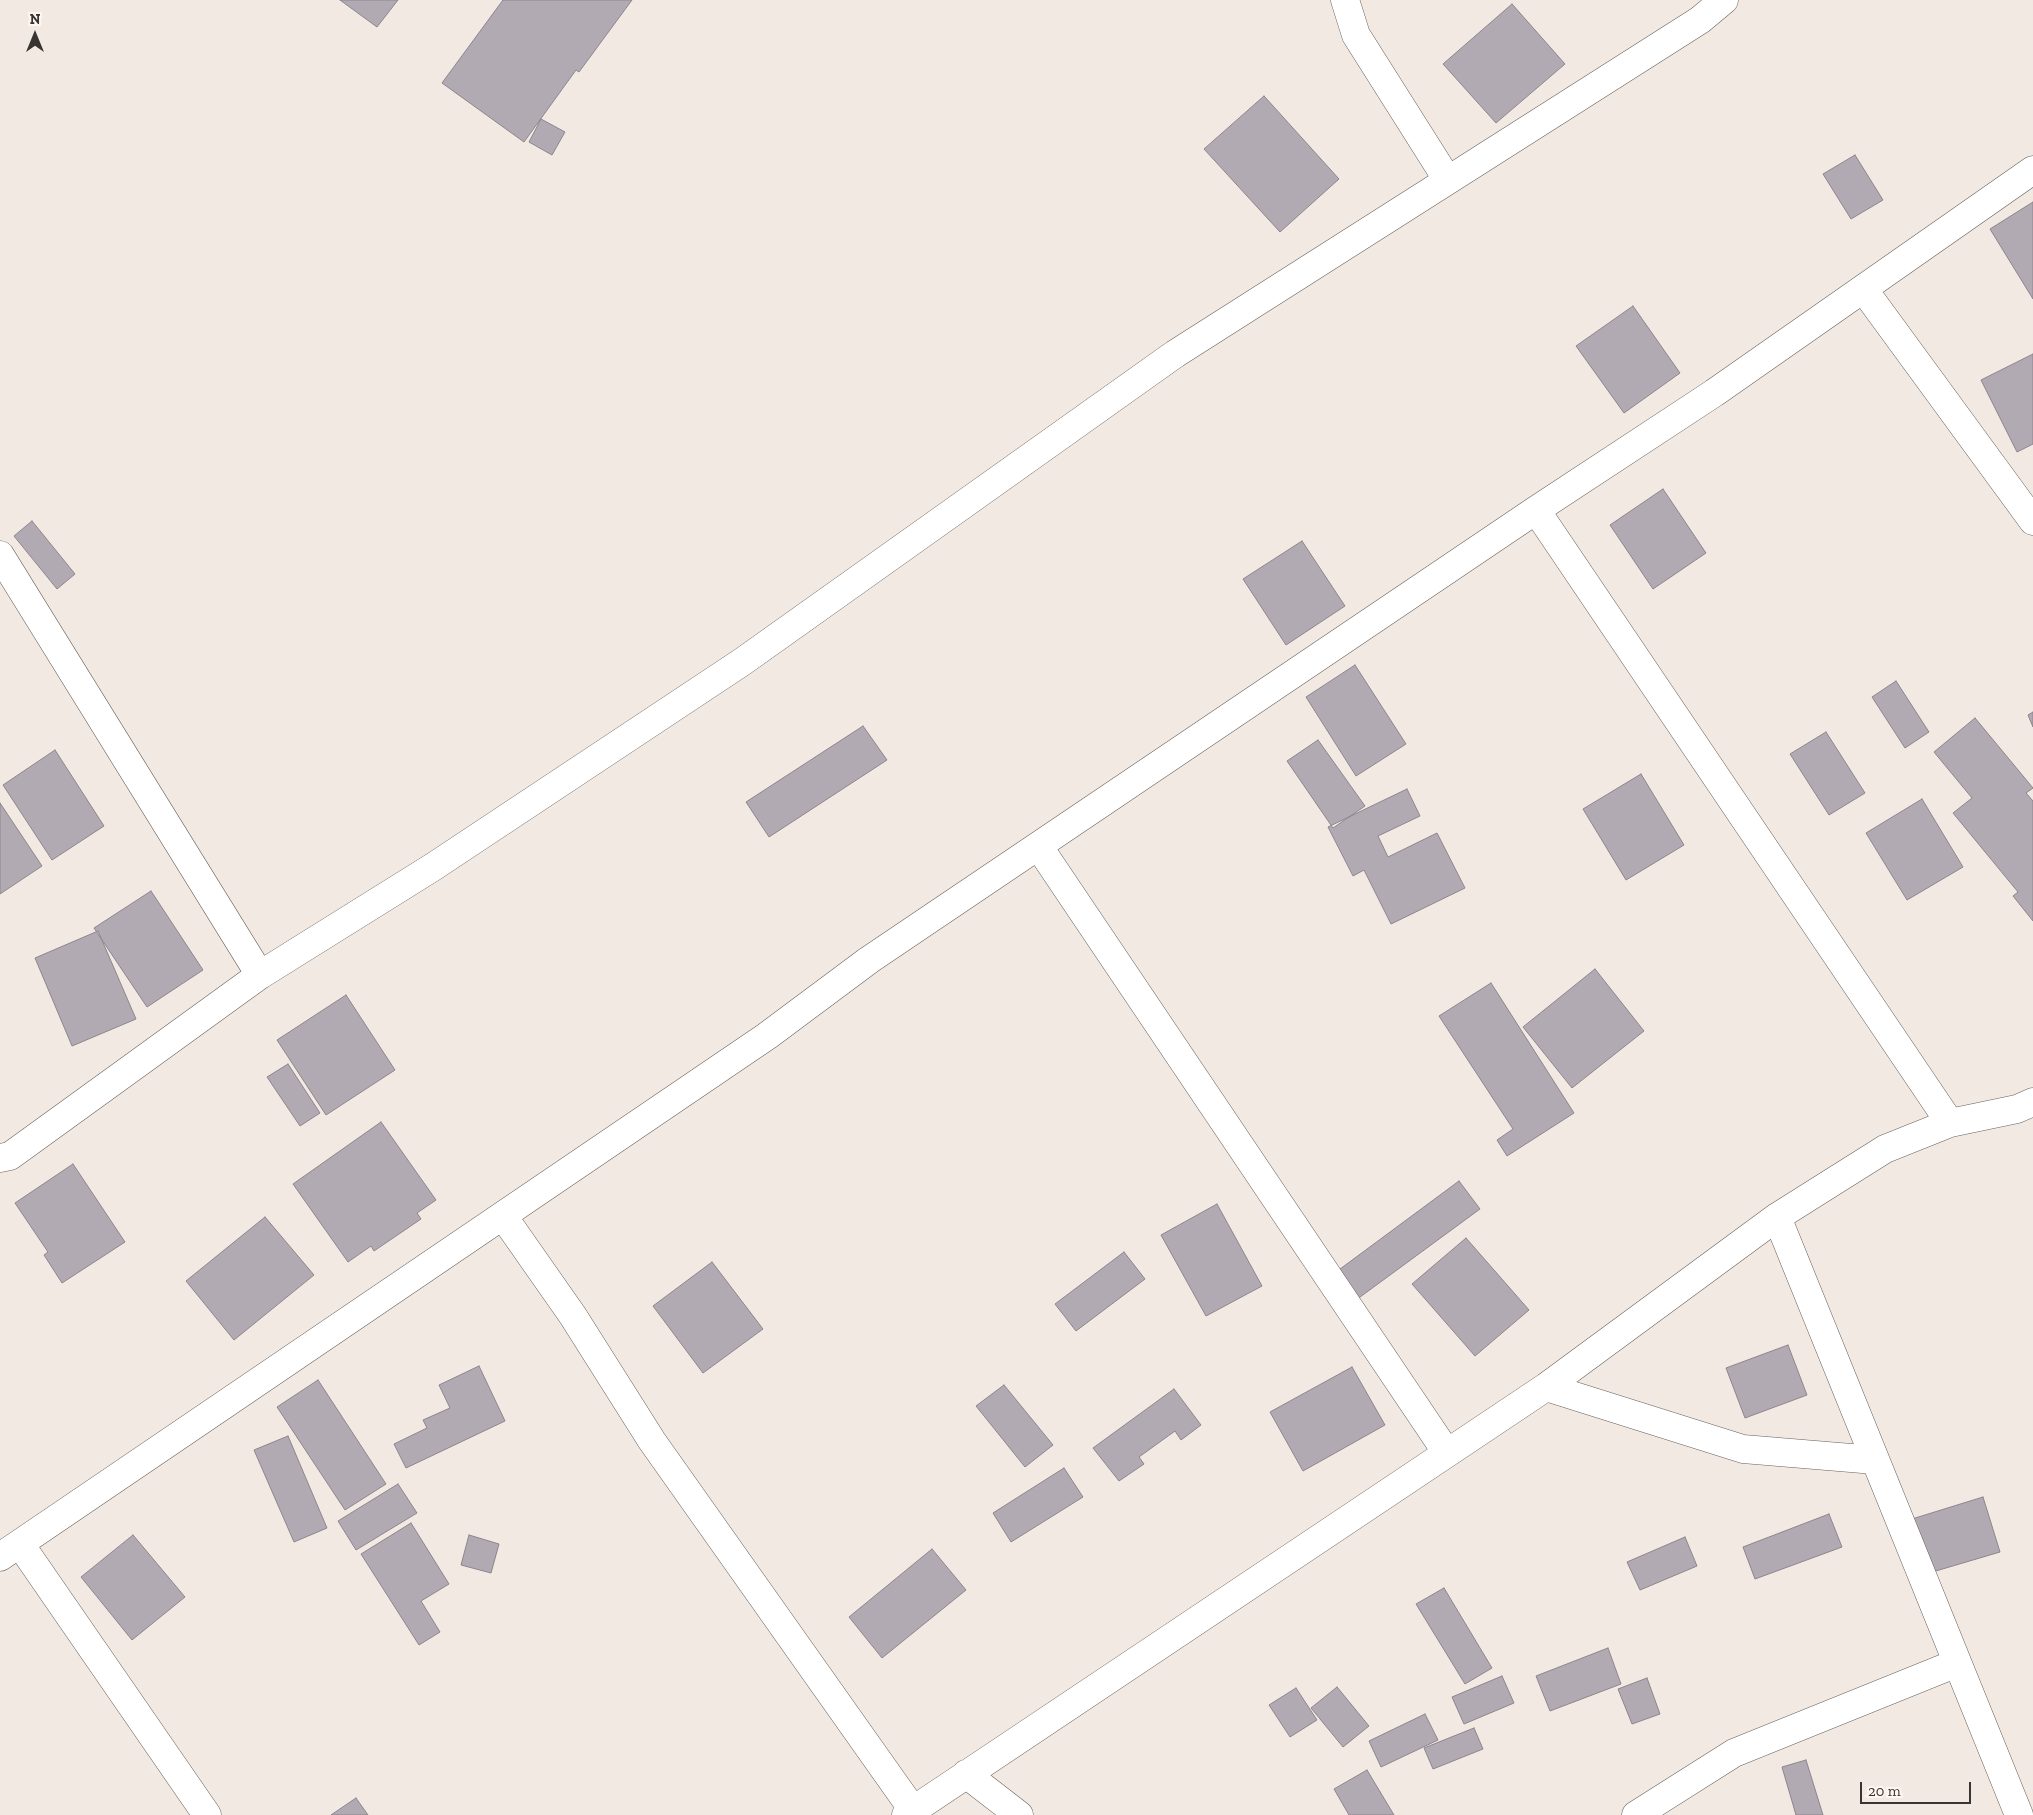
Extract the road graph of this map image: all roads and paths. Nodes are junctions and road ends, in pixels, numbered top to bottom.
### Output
1 (1344, 0) edge
2 (1724, 0) edge
3 (2033, 170) edge
4 (1447, 179) junction
5 (1864, 290) junction
6 (1536, 510) junction
7 (2033, 521) edge
8 (0, 555) edge
9 (1038, 847) junction
10 (260, 975) junction
11 (2033, 1102) edge
12 (1950, 1123) junction
13 (0, 1158) edge
14 (503, 1216) junction
15 (1777, 1217) junction
16 (1546, 1387) junction
17 (1447, 1453) junction
18 (1875, 1460) junction
19 (10, 1551) edge
20 (1957, 1663) junction
21 (966, 1774) junction
22 (910, 1812) edge
23 (207, 1815) edge
24 (1019, 1815) edge
25 (1636, 1815) edge
26 (2019, 1815) edge

1 - 4 street
2 - 4 street
3 - 5 street
4 - 10 street
5 - 6 street
5 - 7 street
6 - 9 street
6 - 12 street
8 - 10 street
9 - 14 street
9 - 17 street
10 - 13 street
11 - 12 street
12 - 15 street
14 - 19 street
14 - 22 street
15 - 16 street
15 - 18 street
16 - 17 street
16 - 18 street
17 - 21 street
18 - 20 street
19 - 23 street
20 - 25 street
20 - 26 street
21 - 22 street
21 - 24 street

